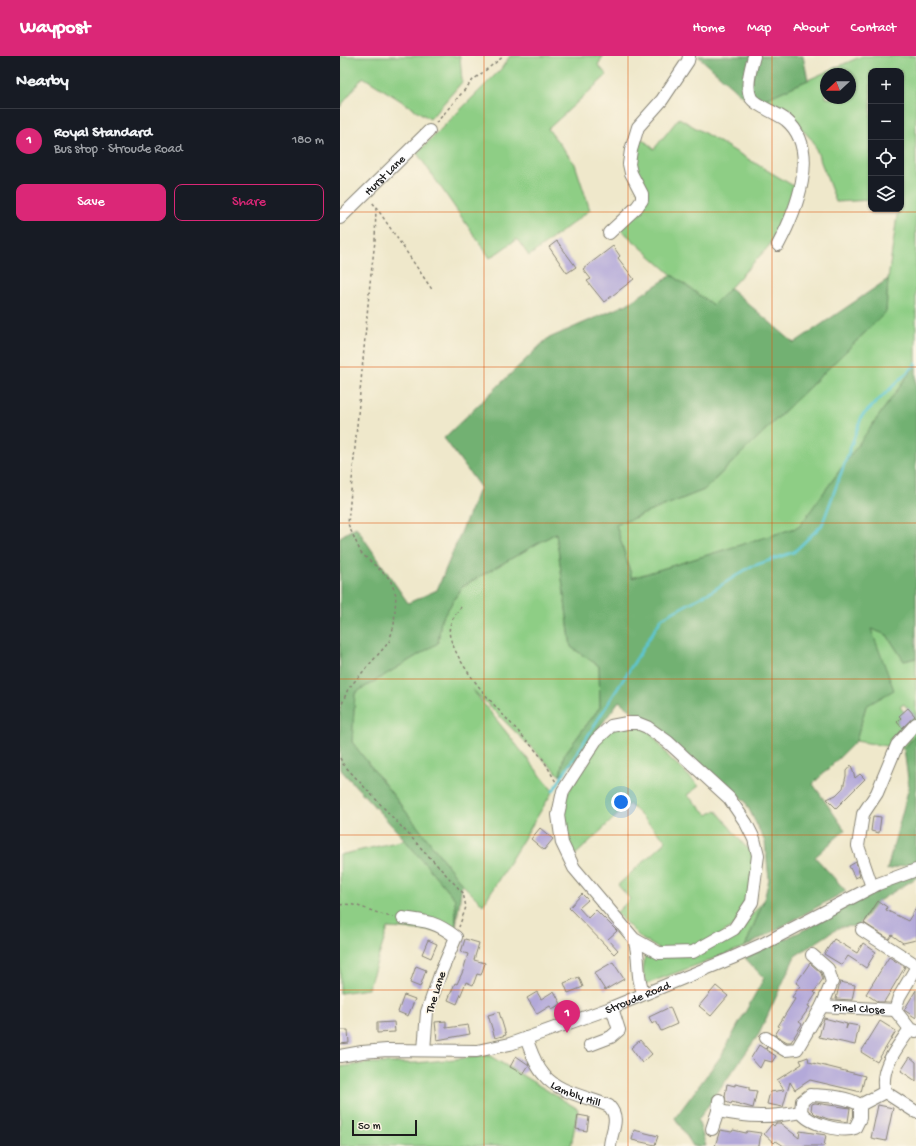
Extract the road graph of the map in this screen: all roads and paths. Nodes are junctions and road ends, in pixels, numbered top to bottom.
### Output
1 (504, 56) edge
2 (689, 56) edge
3 (754, 56) edge
4 (429, 131) joint
5 (365, 194) junction
6 (376, 208) junction
7 (340, 218) edge
8 (609, 233) dead end
9 (778, 245) dead end
10 (433, 291) dead end
11 (461, 607) dead end
12 (340, 709) edge
13 (916, 724) edge
14 (340, 758) edge
15 (555, 781) dead end
16 (916, 870) edge
17 (872, 887) junction
18 (340, 905) edge
19 (403, 918) joint
20 (862, 930) dead end
21 (456, 937) junction
22 (634, 939) junction
23 (812, 955) dead end
24 (916, 967) edge
25 (644, 994) junction
26 (822, 1006) junction
27 (612, 1008) junction
28 (895, 1010) junction
29 (913, 1030) edge
30 (526, 1038) junction
31 (766, 1038) dead end
32 (590, 1045) dead end
33 (424, 1050) junction
34 (340, 1056) edge
35 (885, 1092) junction
36 (860, 1104) junction
37 (801, 1112) junction
38 (916, 1112) edge
39 (712, 1129) dead end
40 (610, 1146) edge

1 - 4 path
2 - 8 street
3 - 9 street
4 - 5 street, Hurst Lane
5 - 6 path
5 - 7 street, Hurst Lane
6 - 10 path
6 - 12 path
11 - 15 path
13 - 17 street
14 - 21 path
16 - 17 street, Stroude Road
17 - 25 street, Stroude Road
18 - 19 path
19 - 21 street
20 - 24 street
21 - 33 street, The Lane
22 - 22 street
22 - 25 street
23 - 26 street, Pinel Close
24 - 28 street
25 - 27 street, Stroude Road
26 - 28 street, Pinel Close
26 - 31 street, Pinel Close
27 - 30 street, Stroude Road
27 - 32 street
28 - 29 street
29 - 35 street
30 - 33 street, Stroude Road
30 - 40 street, Lambly Hill
33 - 34 street, Stroude Road
35 - 36 street
35 - 38 street
36 - 37 street
36 - 37 street
37 - 39 street

